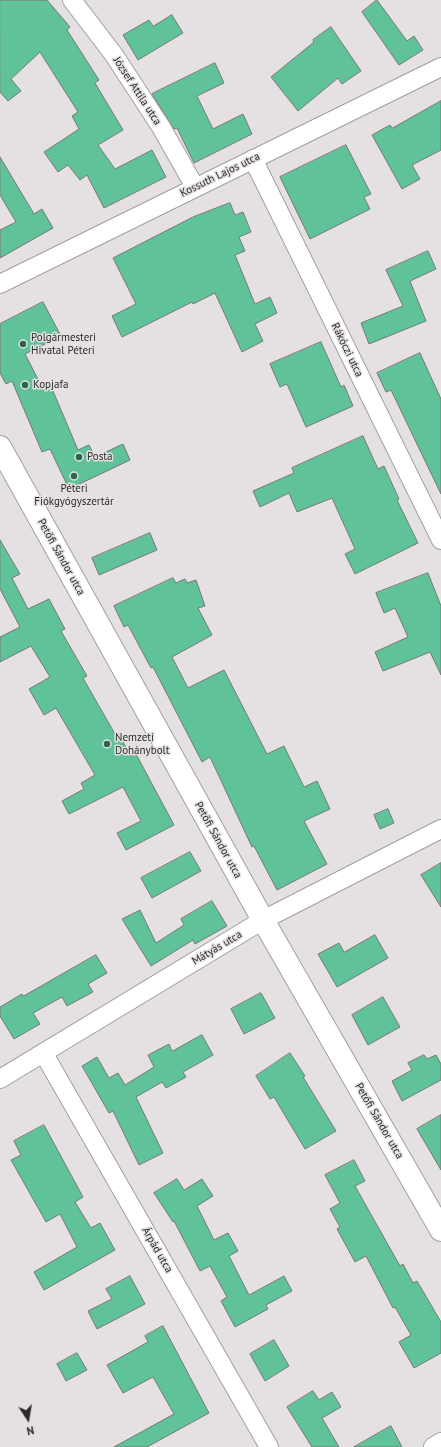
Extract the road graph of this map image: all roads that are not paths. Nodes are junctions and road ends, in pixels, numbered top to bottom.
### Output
1 (72, 0) edge
2 (441, 67) edge
3 (253, 159) junction
4 (195, 187) junction
5 (0, 284) edge
6 (0, 447) edge
7 (441, 540) edge
8 (441, 829) edge
9 (263, 920) junction
10 (44, 1054) junction
11 (0, 1079) edge
12 (441, 1230) edge
13 (441, 1442) edge
14 (269, 1447) edge
15 (433, 1447) edge

1 - 4 street, József Attila utca
2 - 3 street, Kossuth Lajos utca
3 - 4 street, Kossuth Lajos utca
3 - 7 street, Rákóczi utca
4 - 5 street, Kossuth Lajos utca
6 - 9 main road, Petőfi Sándor utca
8 - 9 street, Mátyás utca
9 - 10 street, Mátyás utca
9 - 12 main road, Petőfi Sándor utca
10 - 11 street, Mátyás utca
10 - 14 street, Árpád utca
13 - 15 street

